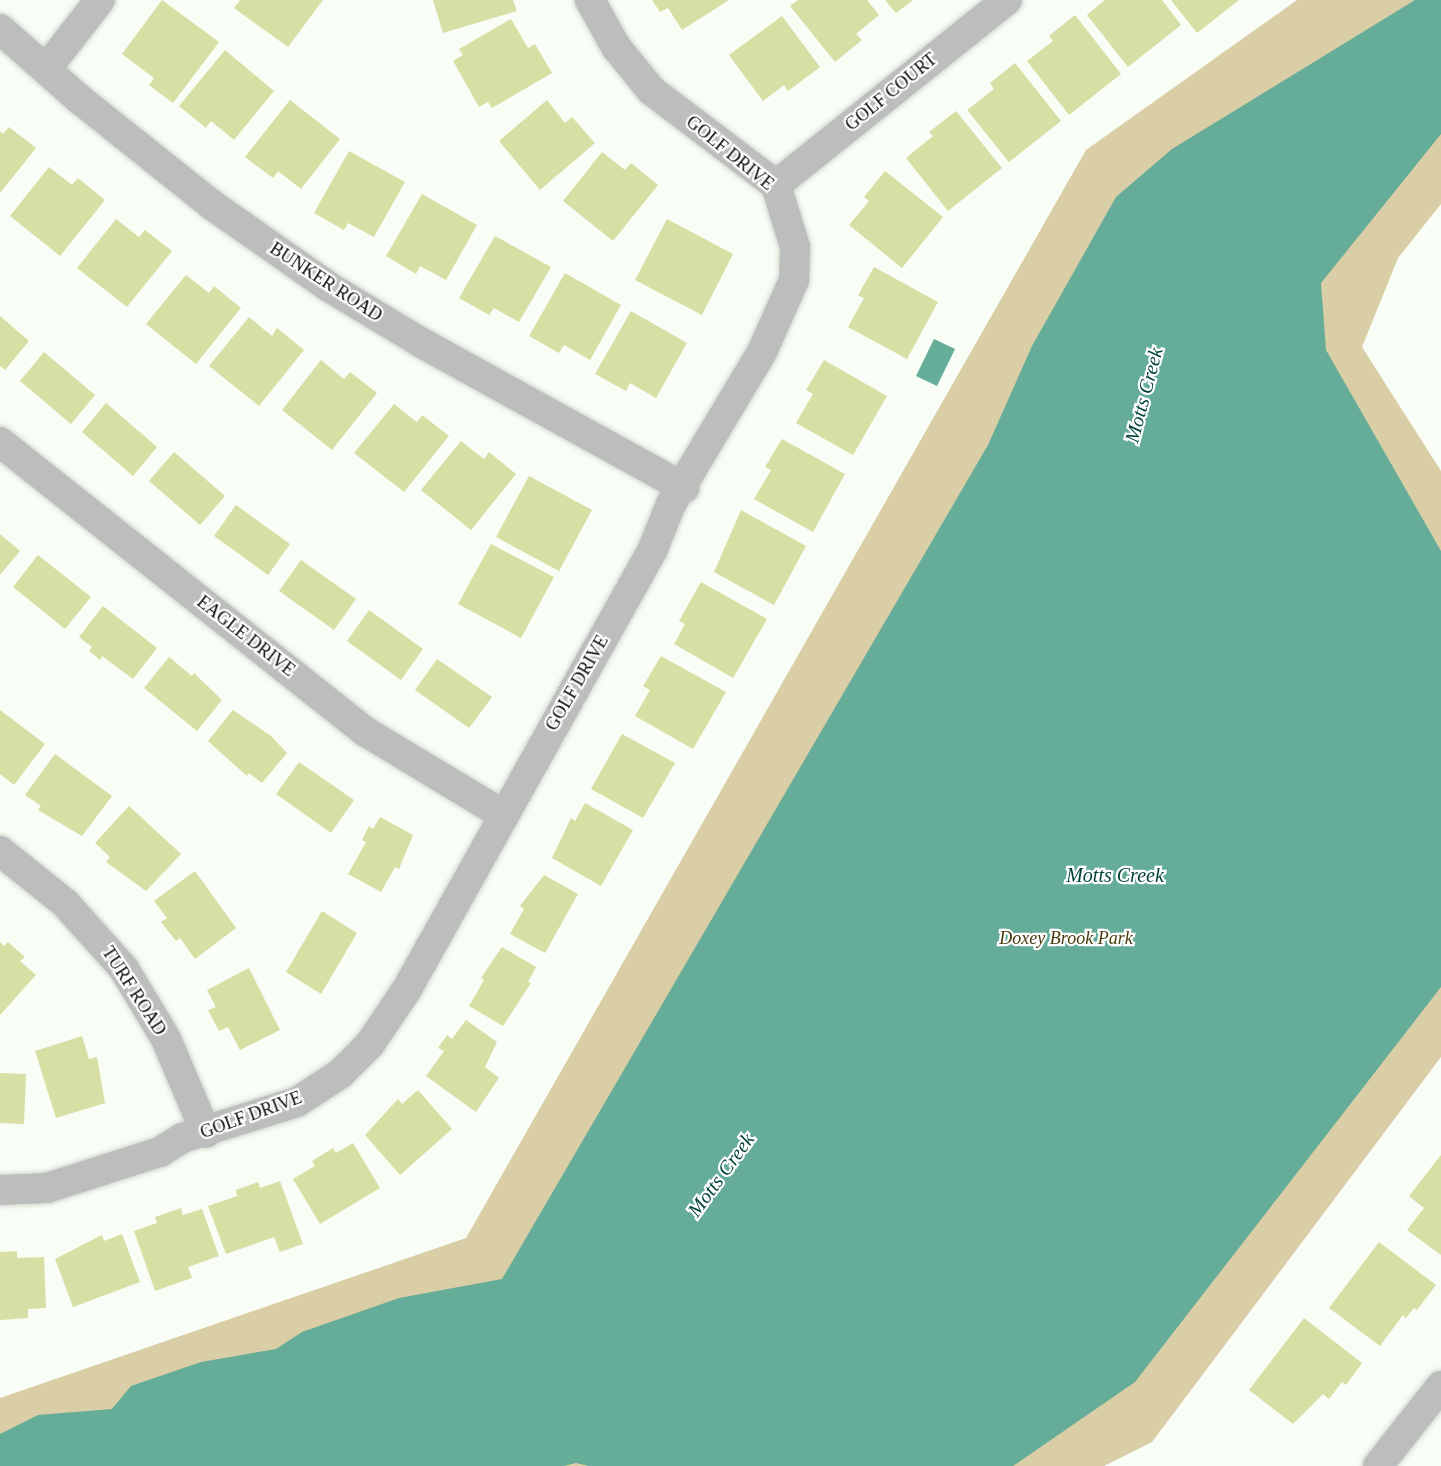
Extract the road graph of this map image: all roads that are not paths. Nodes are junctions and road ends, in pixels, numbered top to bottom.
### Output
1 (100, 0) edge
2 (590, 0) edge
3 (1006, 0) edge
4 (0, 29) edge
5 (47, 68) junction
6 (776, 185) junction
7 (0, 442) edge
8 (684, 488) junction
9 (502, 814) junction
10 (0, 851) edge
11 (206, 1133) junction
12 (0, 1190) edge
13 (1441, 1386) edge
14 (1377, 1466) edge

1 - 5 street
2 - 6 street, GOLF DRIVE
3 - 6 street, GOLF COURT
4 - 5 street, BUNKER ROAD
5 - 8 street, BUNKER ROAD
6 - 8 street, GOLF DRIVE
7 - 9 street, EAGLE DRIVE
8 - 9 street, GOLF DRIVE
9 - 11 street, GOLF DRIVE
10 - 11 street, TURF ROAD
11 - 12 street, GOLF DRIVE
13 - 14 street

